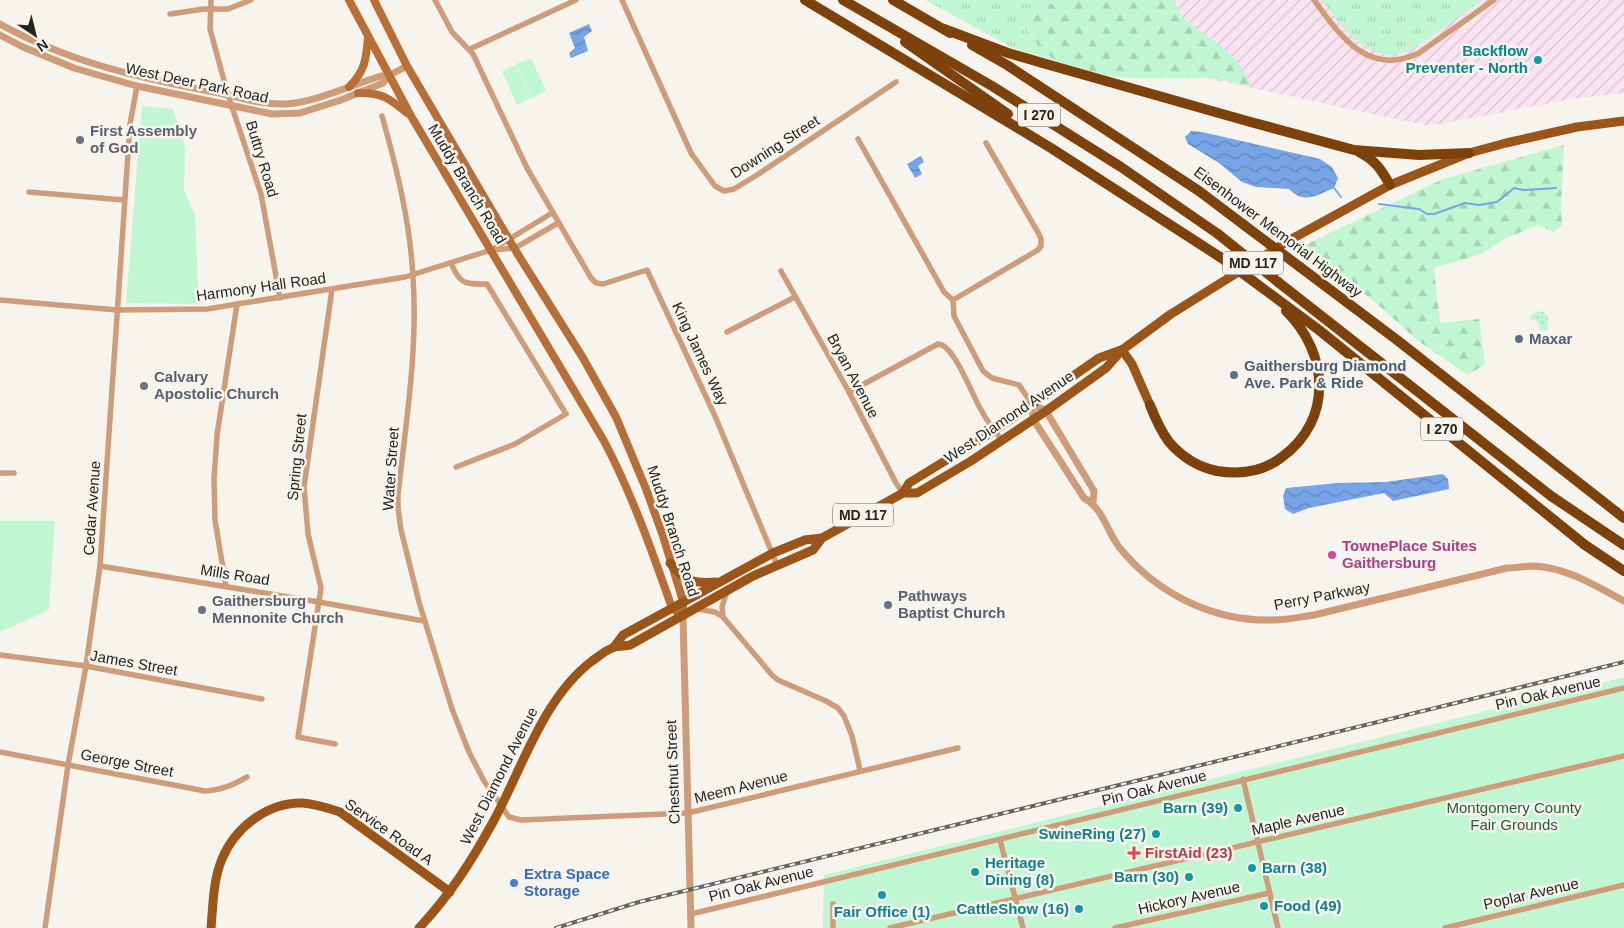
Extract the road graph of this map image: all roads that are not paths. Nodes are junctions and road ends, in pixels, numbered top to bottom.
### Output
1 (211, 0) edge
2 (251, 0) edge
3 (349, 0) edge
4 (374, 0) edge
5 (435, 0) edge
6 (576, 0) edge
7 (622, 0) edge
8 (805, 0) edge
9 (843, 0) edge
10 (893, 0) edge
11 (1314, 0) edge
12 (1494, 0) edge
13 (854, 6) junction
14 (211, 9) junction
15 (170, 14) dead end
16 (0, 24) edge
17 (944, 29) junction
18 (0, 35) edge
19 (368, 36) junction
20 (470, 49) junction
21 (407, 66) junction
22 (388, 76) junction
23 (896, 82) dead end
24 (137, 86) junction
25 (349, 87) junction
26 (358, 93) junction
27 (228, 95) junction
28 (231, 105) junction
29 (382, 116) dead end
30 (411, 116) junction
31 (1624, 121) edge
32 (858, 139) dead end
33 (986, 143) dead end
34 (1354, 150) junction
35 (1469, 153) junction
36 (1390, 185) junction
37 (29, 192) dead end
38 (1123, 195) junction
39 (124, 200) junction
40 (552, 213) junction
41 (558, 223) junction
42 (510, 238) junction
43 (515, 248) junction
44 (491, 250) junction
45 (452, 263) junction
46 (781, 271) dead end
47 (413, 274) junction
48 (1256, 284) junction
49 (332, 289) junction
50 (795, 296) junction
51 (280, 298) junction
52 (0, 300) edge
53 (953, 300) junction
54 (237, 304) junction
55 (117, 310) junction
56 (727, 332) dead end
57 (1122, 350) junction
58 (849, 392) junction
59 (1032, 404) junction
60 (1150, 405) joint
61 (1046, 410) junction
62 (1033, 420) junction
63 (994, 431) junction
64 (1002, 440) junction
65 (456, 467) dead end
66 (0, 473) edge
67 (14, 473) dead end
68 (903, 493) junction
69 (1093, 502) junction
70 (1624, 518) edge
71 (822, 538) junction
72 (1624, 545) edge
73 (772, 553) junction
74 (670, 563) junction
75 (777, 565) junction
76 (100, 566) junction
77 (1624, 571) edge
78 (719, 582) junction
79 (226, 586) junction
80 (727, 591) junction
81 (1624, 601) edge
82 (319, 602) junction
83 (683, 602) junction
84 (672, 608) junction
85 (696, 609) junction
86 (683, 616) junction
87 (723, 616) junction
88 (424, 621) junction
89 (614, 647) junction
90 (0, 655) edge
91 (86, 666) junction
92 (1624, 688) edge
93 (262, 699) dead end
94 (335, 744) dead end
95 (958, 748) dead end
96 (0, 752) edge
97 (1624, 756) edge
98 (68, 765) junction
99 (860, 770) junction
100 (247, 778) dead end
101 (1243, 779) junction
102 (501, 807) junction
103 (688, 813) junction
104 (1000, 840) junction
105 (1258, 842) junction
106 (1624, 885) edge
107 (450, 892) junction
108 (1269, 893) junction
109 (1015, 898) junction
110 (833, 904) dead end
111 (691, 914) junction
112 (45, 928) edge
113 (211, 928) edge
114 (419, 928) edge
115 (691, 928) edge
116 (833, 928) edge
117 (890, 928) edge
118 (1023, 928) edge
119 (1115, 928) edge
120 (1278, 928) edge
121 (1445, 928) edge

1 - 14 street, Buttry Road
2 - 14 street
3 - 19 main road, Muddy Branch Road
4 - 21 main road, Muddy Branch Road
5 - 20 street, King James Way
6 - 20 street
7 - 23 street, Downing Street
8 - 38 highway, I 270
9 - 13 highway, I 270
10 - 17 highway, Eisenhower Memorial Highway / I 270
11 - 12 street
13 - 38 highway
13 - 72 highway, I 270, bridge
14 - 15 street
14 - 27 street, Buttry Road
16 - 27 street, West Deer Park Road
17 - 34 highway
17 - 70 highway, Eisenhower Memorial Highway / I 270, bridge
18 - 24 street, West Deer Park Road
19 - 22 main road, Muddy Branch Road
19 - 25 main road
20 - 40 street, King James Way
21 - 22 street, West Deer Park Road
21 - 42 main road, Muddy Branch Road
22 - 25 street, West Deer Park Road
22 - 26 street, West Deer Park Road
22 - 30 main road, Muddy Branch Road
24 - 28 street, West Deer Park Road
24 - 39 street, Cedar Avenue
25 - 27 street, West Deer Park Road
26 - 28 street, West Deer Park Road
26 - 30 main road
27 - 28 street, Buttry Road
28 - 51 street, Buttry Road
29 - 47 street, Water Street
30 - 44 main road, Muddy Branch Road
31 - 35 main road, West Diamond Avenue / MD 117
32 - 53 street, West Diamond Avenue
33 - 53 street
34 - 35 highway
34 - 36 highway
35 - 36 main road, West Diamond Avenue / MD 117
36 - 57 main road, West Diamond Avenue / MD 117
37 - 39 street
38 - 48 highway, I 270, bridge
39 - 55 street, Cedar Avenue
40 - 41 street, King James Way
40 - 42 street
41 - 43 street
41 - 73 street, King James Way
42 - 43 main road, Muddy Branch Road
42 - 44 street
43 - 44 street
43 - 74 main road, Muddy Branch Road
44 - 45 street, Harmony Hall Road
44 - 84 main road, Muddy Branch Road
45 - 47 street, Harmony Hall Road
45 - 65 street
46 - 50 street, Bryan Avenue
47 - 49 street, Harmony Hall Road
47 - 88 street, Water Street
48 - 60 highway
48 - 77 highway, I 270
49 - 51 street, Harmony Hall Road
49 - 82 street, Spring Street
50 - 56 street
50 - 58 street, Bryan Avenue
51 - 54 street, Harmony Hall Road
52 - 55 street, Harmony Hall Road
53 - 59 street, West Diamond Avenue
54 - 55 street, Harmony Hall Road
54 - 79 street
55 - 76 street, Cedar Avenue
57 - 59 main road, West Diamond Avenue / MD 117
57 - 60 main road
57 - 61 main road, West Diamond Avenue / MD 117
58 - 63 street
58 - 68 street, Bryan Avenue
59 - 61 street
59 - 62 street, Perry Parkway
59 - 63 main road, West Diamond Avenue / MD 117
61 - 62 main road, West Diamond Avenue / MD 117
61 - 69 street, Perry Parkway
62 - 64 main road, West Diamond Avenue / MD 117
62 - 69 street, Perry Parkway
63 - 64 street
63 - 68 main road, West Diamond Avenue / MD 117
64 - 68 main road, West Diamond Avenue / MD 117
66 - 67 street
68 - 71 main road, West Diamond Avenue / MD 117
69 - 81 street, Perry Parkway
71 - 73 main road, West Diamond Avenue / MD 117
71 - 75 main road, West Diamond Avenue / MD 117
73 - 75 street, King James Way
73 - 78 main road, West Diamond Avenue / MD 117
74 - 78 main road
74 - 83 main road, Muddy Branch Road
75 - 80 main road, West Diamond Avenue / MD 117
76 - 79 street, Mills Road
76 - 91 street, Cedar Avenue
78 - 83 main road, West Diamond Avenue / MD 117
79 - 82 street, Mills Road
80 - 85 main road, West Diamond Avenue / MD 117
80 - 87 street
82 - 88 street, Mills Road
82 - 94 street, Spring Street
83 - 84 main road, West Diamond Avenue / MD 117
83 - 86 main road, Muddy Branch Road
84 - 86 main road, Muddy Branch Road
84 - 89 main road, West Diamond Avenue
85 - 86 main road, West Diamond Avenue / MD 117
85 - 87 street
86 - 89 main road, West Diamond Avenue
86 - 103 street, Chestnut Street
87 - 99 street
88 - 102 street, Water Street
89 - 102 main road, West Diamond Avenue
90 - 91 street, James Street
91 - 93 street, James Street
91 - 98 street, Cedar Avenue
92 - 101 street, Pin Oak Avenue
95 - 99 street, Meem Avenue
96 - 98 street, George Street
97 - 105 street, Maple Avenue
98 - 100 street, George Street
98 - 112 street, Cedar Avenue
99 - 103 street, Meem Avenue
101 - 104 street, Pin Oak Avenue
101 - 105 street
102 - 103 street, Meem Avenue
102 - 107 main road, West Diamond Avenue
103 - 111 street, Chestnut Street
104 - 109 street
104 - 111 street, Pin Oak Avenue
105 - 108 street
105 - 109 street, Maple Avenue
106 - 121 street, Poplar Avenue
107 - 113 main road, Service Road A
107 - 114 main road, West Diamond Avenue
108 - 119 street, Hickory Avenue
108 - 120 street
109 - 117 street, Maple Avenue
109 - 118 street
110 - 116 street
111 - 115 street, Chestnut Street

